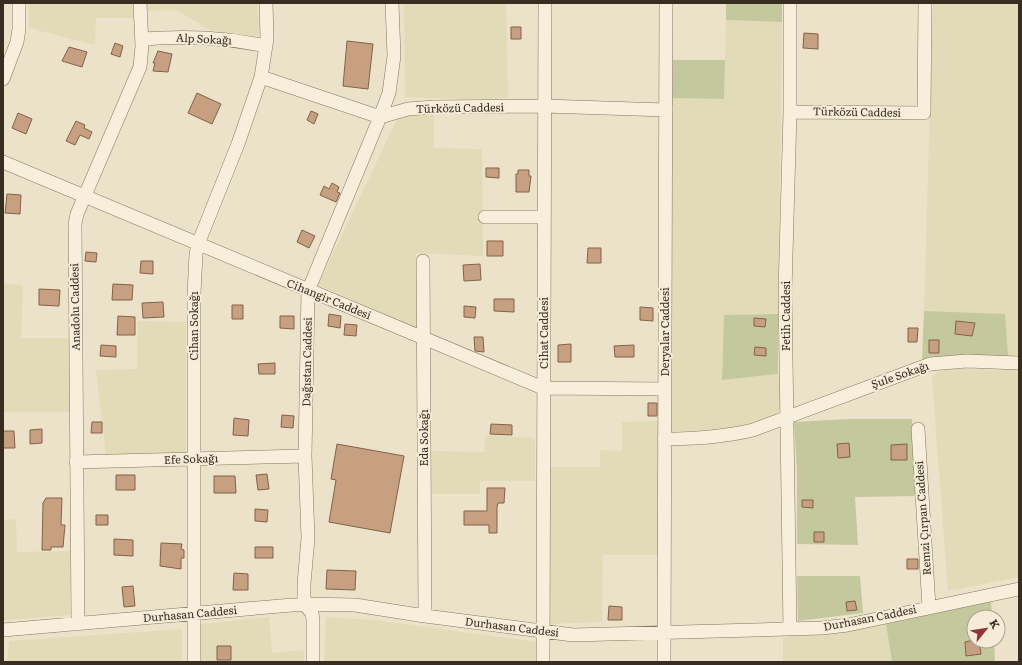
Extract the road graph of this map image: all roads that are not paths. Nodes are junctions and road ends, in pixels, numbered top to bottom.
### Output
1 (19, 3) edge
2 (140, 3) edge
3 (266, 3) edge
4 (392, 3) edge
5 (545, 3) edge
6 (666, 3) edge
7 (790, 3) edge
8 (925, 3) edge
9 (142, 39) junction
10 (266, 46) junction
11 (261, 77) junction
12 (3, 79) edge
13 (544, 106) junction
14 (666, 110) junction
15 (790, 112) junction
16 (380, 117) junction
17 (3, 162) edge
18 (84, 196) junction
19 (485, 217) dead end
20 (544, 217) junction
21 (198, 244) junction
22 (423, 260) dead end
23 (308, 291) junction
24 (424, 338) junction
25 (1019, 363) edge
26 (543, 388) junction
27 (664, 389) junction
28 (787, 416) junction
29 (918, 429) dead end
30 (664, 439) junction
31 (305, 456) junction
32 (195, 459) junction
33 (76, 462) junction
34 (1019, 588) edge
35 (304, 604) junction
36 (929, 607) junction
37 (194, 614) junction
38 (425, 616) junction
39 (78, 624) junction
40 (790, 629) junction
41 (3, 630) edge
42 (664, 631) junction
43 (543, 632) junction
44 (194, 662) edge
45 (313, 662) edge
46 (543, 662) edge
47 (664, 662) edge

1 - 12 street
2 - 9 street, Anadolu Caddesi
3 - 10 street, Cihan Sokağı
4 - 16 street, Dağıstan Caddesi
5 - 13 street, Cihat Caddesi
6 - 14 street, Deryalar Caddesi
7 - 15 street, Fetih Caddesi
8 - 15 street, Türközü Caddesi
9 - 10 street, Alp Sokağı
9 - 18 street, Anadolu Caddesi
10 - 11 street, Cihan Sokağı
11 - 16 street
11 - 21 street, Cihan Sokağı
13 - 14 street, Türközü Caddesi
13 - 16 street, Türközü Caddesi
13 - 20 street, Cihat Caddesi
14 - 27 street, Deryalar Caddesi
15 - 28 street, Fetih Caddesi
16 - 23 street, Dağıstan Caddesi
17 - 18 street, Cihangir Caddesi
18 - 21 street, Cihangir Caddesi
18 - 33 street, Anadolu Caddesi
19 - 20 street
20 - 26 street, Cihat Caddesi
21 - 23 street, Cihangir Caddesi
21 - 32 street, Cihan Sokağı
22 - 24 street, Eda Sokağı
23 - 24 street, Cihangir Caddesi
23 - 31 street, Dağıstan Caddesi
24 - 26 street, Cihangir Caddesi
24 - 38 street, Eda Sokağı
25 - 28 street, Şule Sokağı
26 - 27 street, Cihangir Caddesi
26 - 43 street, Cihat Caddesi
27 - 30 street, Deryalar Caddesi
28 - 30 street, Şule Sokağı
28 - 40 street, Fetih Caddesi
29 - 36 street, Remzi Çırpan Caddesi
30 - 42 street, Deryalar Caddesi
31 - 32 street, Efe Sokağı
31 - 35 street, Dağıstan Caddesi
32 - 33 street, Efe Sokağı
32 - 37 street, Cihan Sokağı
33 - 39 street, Anadolu Caddesi
34 - 36 street, Durhasan Caddesi
35 - 37 street, Durhasan Caddesi
35 - 38 street, Durhasan Caddesi
35 - 45 street, Dağıstan Caddesi
36 - 40 street, Durhasan Caddesi
37 - 39 street, Durhasan Caddesi
37 - 44 street, Cihan Sokağı
38 - 43 street, Durhasan Caddesi
39 - 41 street, Durhasan Caddesi
40 - 42 street, Durhasan Caddesi
42 - 43 street, Durhasan Caddesi
42 - 47 street, Deryalar Caddesi
43 - 46 street, Cihat Caddesi

